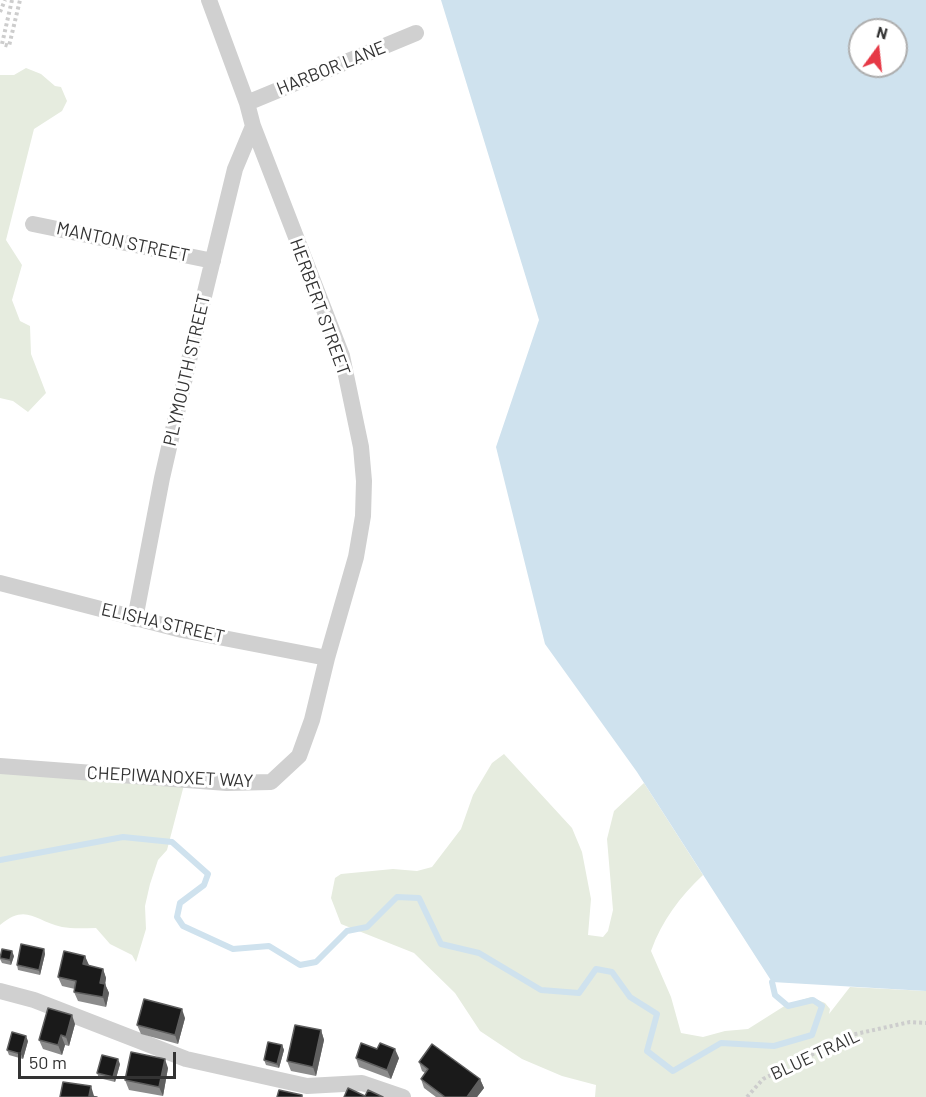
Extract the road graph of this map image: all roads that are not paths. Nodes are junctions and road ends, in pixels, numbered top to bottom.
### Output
1 (209, 0) edge
2 (416, 33) dead end
3 (247, 103) junction
4 (253, 126) junction
5 (33, 224) dead end
6 (213, 261) junction
7 (0, 583) edge
8 (135, 618) junction
9 (327, 658) junction
10 (0, 766) edge
11 (0, 991) edge
12 (403, 1097) edge

1 - 3 street, HERBERT STREET
2 - 3 street, HARBOR LANE
3 - 4 street, HERBERT STREET
4 - 6 street, PLYMOUTH STREET
4 - 9 street, HERBERT STREET
5 - 6 street, MANTON STREET
6 - 8 street, PLYMOUTH STREET
7 - 8 street, ELISHA STREET
8 - 9 street, ELISHA STREET
9 - 10 street, CHEPIWANOXET WAY
11 - 12 street

